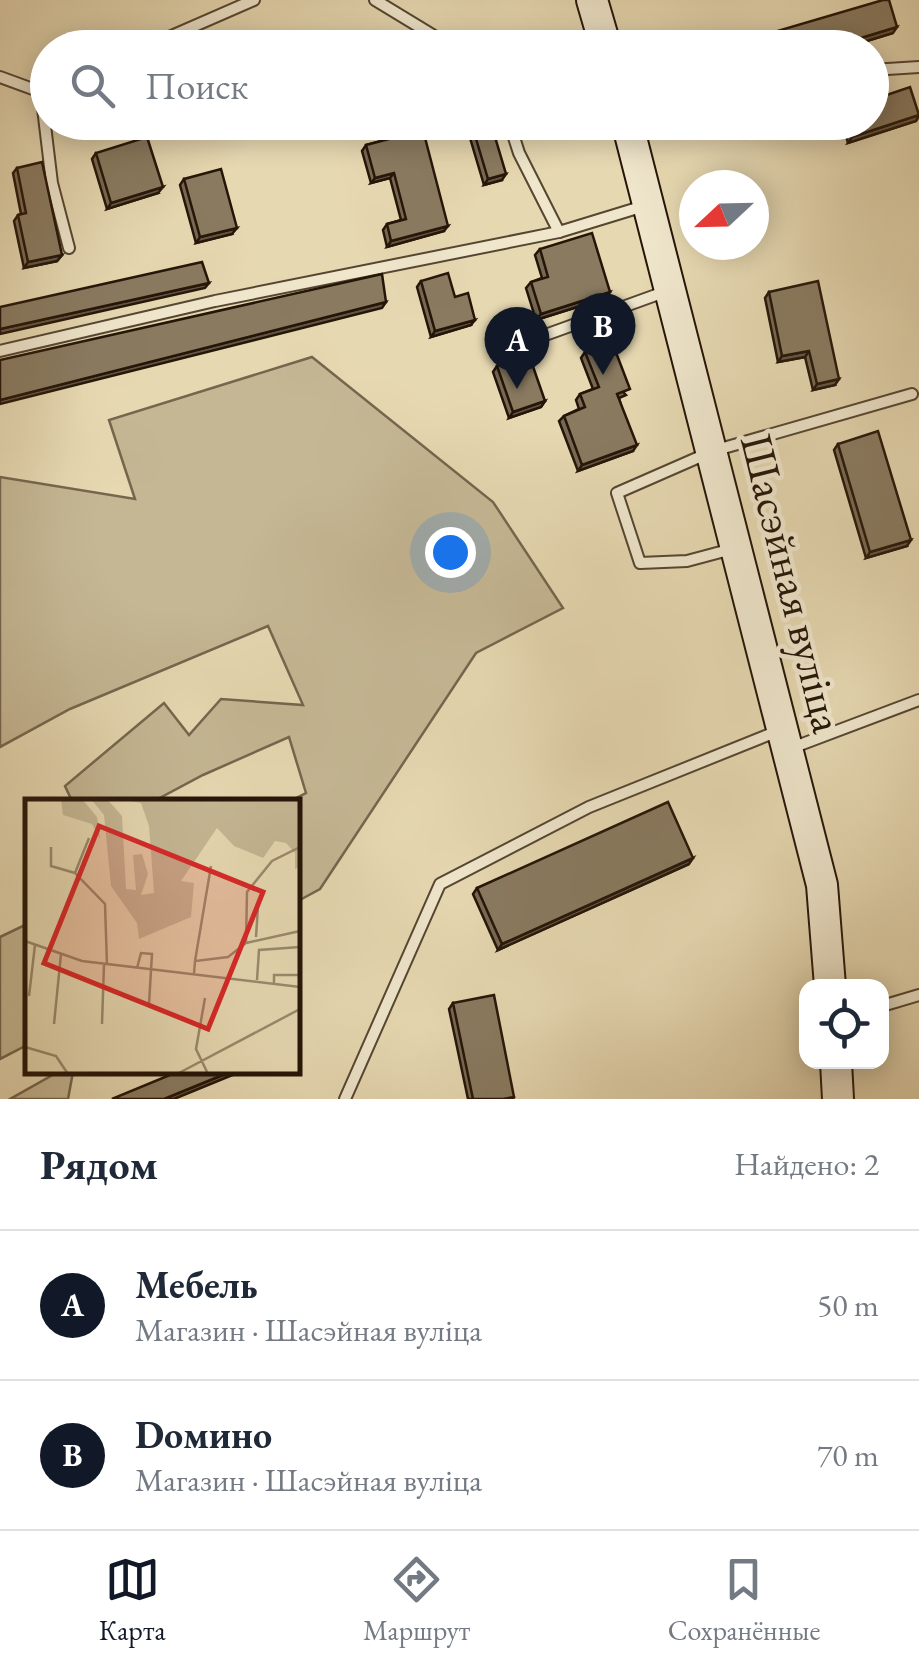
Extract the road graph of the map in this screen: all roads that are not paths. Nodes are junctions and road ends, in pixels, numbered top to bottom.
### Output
1 (254, 0) edge
2 (375, 0) edge
3 (592, 0) edge
4 (185, 30) edge
5 (424, 30) edge
6 (601, 30) edge
7 (919, 66) edge
8 (889, 69) edge
9 (0, 77) edge
10 (30, 86) edge
11 (48, 140) edge
12 (515, 140) edge
13 (633, 140) edge
14 (651, 204) junction
15 (559, 232) junction
16 (69, 248) dead end
17 (672, 289) junction
18 (548, 334) dead end
19 (0, 351) edge
20 (912, 394) dead end
21 (713, 451) junction
22 (738, 548) junction
23 (919, 700) edge
24 (786, 739) junction
25 (829, 979) edge
26 (919, 995) edge
27 (889, 1004) edge
28 (836, 1069) edge
29 (345, 1099) edge
30 (838, 1099) edge

1 - 4 lane
2 - 5 lane
3 - 6 main road
7 - 8 lane
9 - 10 lane
11 - 16 lane
12 - 15 lane
13 - 14 main road, Шасэйная вуліца
14 - 15 lane
14 - 17 main road, Шасэйная вуліца
15 - 19 lane
17 - 18 lane
17 - 21 main road, Шасэйная вуліца
20 - 21 lane
21 - 22 main road, Шасэйная вуліца
21 - 22 lane
22 - 24 main road, Шасэйная вуліца
23 - 24 lane
24 - 25 main road, Шасэйная вуліца
24 - 29 lane
26 - 27 lane
28 - 30 main road

